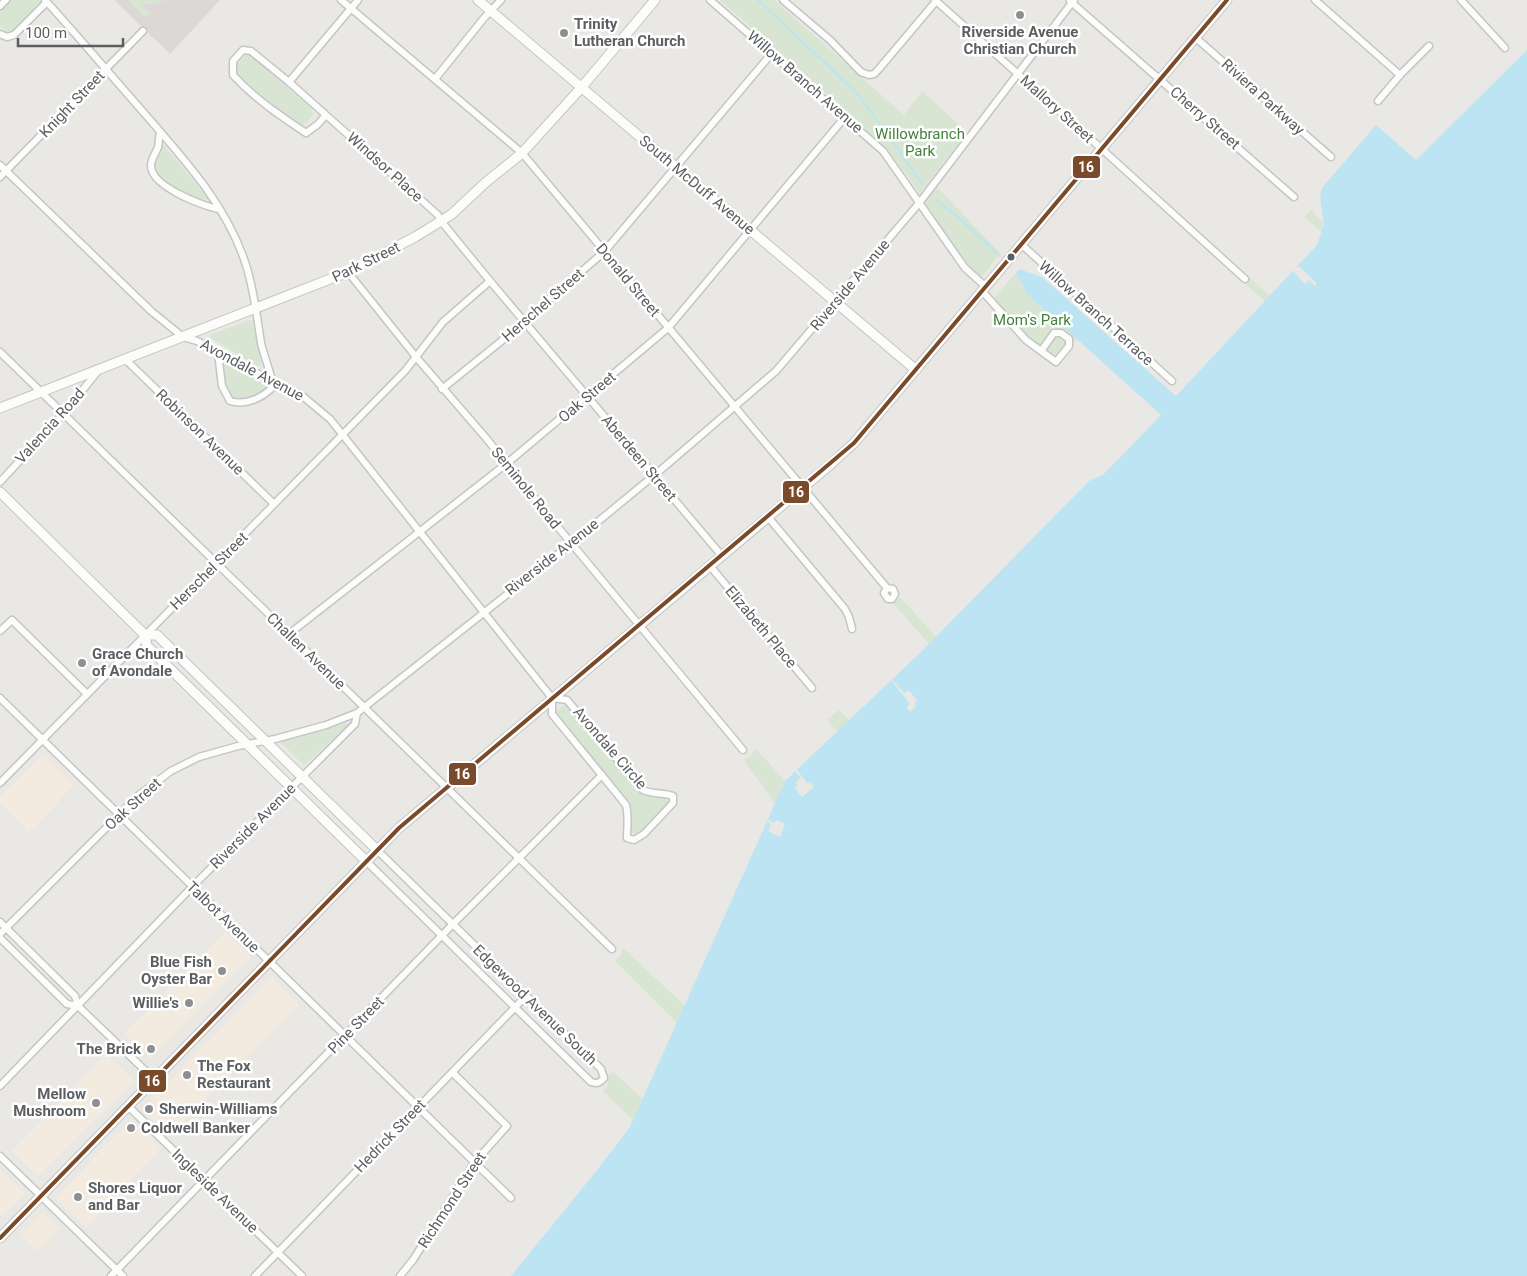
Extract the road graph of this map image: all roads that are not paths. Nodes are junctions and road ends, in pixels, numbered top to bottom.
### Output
1 (6, 0) edge
2 (340, 0) edge
3 (358, 0) edge
4 (478, 0) edge
5 (501, 0) edge
6 (654, 0) edge
7 (710, 0) edge
8 (783, 0) edge
9 (936, 0) edge
10 (1228, 0) edge
11 (1315, 0) edge
12 (1462, 0) edge
13 (46, 1) edge
14 (1072, 1) edge
15 (0, 6) edge
16 (351, 9) junction
17 (492, 12) junction
18 (143, 31) dead end
19 (0, 34) edge
20 (1196, 38) junction
21 (1429, 46) dead end
22 (1504, 48) dead end
23 (772, 53) junction
24 (106, 69) junction
25 (1018, 73) junction
26 (1400, 75) junction
27 (435, 79) junction
28 (1160, 79) junction
29 (289, 82) junction
30 (581, 88) junction
31 (1378, 101) dead end
32 (326, 115) junction
33 (845, 117) junction
34 (160, 132) junction
35 (1102, 148) junction
36 (522, 153) junction
37 (1331, 157) dead end
38 (0, 164) edge
39 (676, 167) junction
40 (6, 171) junction
41 (0, 177) edge
42 (1294, 197) dead end
43 (920, 202) junction
44 (219, 209) junction
45 (442, 222) junction
46 (751, 231) junction
47 (1021, 244) junction
48 (604, 252) junction
49 (348, 272) junction
50 (1245, 279) dead end
51 (490, 281) junction
52 (984, 289) junction
53 (836, 302) junction
54 (256, 309) junction
55 (523, 320) junction
56 (668, 328) junction
57 (183, 337) junction
58 (1040, 351) junction
59 (0, 352) edge
60 (218, 353) junction
61 (416, 357) junction
62 (125, 359) junction
63 (99, 370) junction
64 (916, 370) junction
65 (272, 381) junction
66 (1172, 381) dead end
67 (442, 389) junction
68 (41, 392) junction
69 (588, 396) junction
70 (736, 407) junction
71 (0, 408) edge
72 (64, 413) junction
73 (343, 434) junction
74 (506, 464) junction
75 (654, 475) junction
76 (0, 482) edge
77 (803, 488) junction
78 (0, 492) edge
79 (274, 504) junction
80 (768, 517) junction
81 (420, 532) junction
82 (572, 543) junction
83 (722, 556) junction
84 (216, 563) junction
85 (710, 566) junction
86 (886, 588) dead end
87 (484, 612) junction
88 (640, 624) junction
89 (852, 630) dead end
90 (0, 631) edge
91 (289, 634) junction
92 (145, 635) junction
93 (812, 688) dead end
94 (87, 694) junction
95 (0, 698) edge
96 (552, 698) junction
97 (364, 707) junction
98 (357, 713) junction
99 (42, 740) junction
100 (264, 740) junction
101 (246, 744) junction
102 (743, 750) dead end
103 (602, 775) junction
104 (301, 776) junction
105 (0, 783) edge
106 (291, 787) junction
107 (446, 787) junction
108 (119, 815) junction
109 (377, 850) junction
110 (519, 858) junction
111 (366, 861) junction
112 (192, 887) junction
113 (0, 922) edge
114 (453, 924) junction
115 (6, 928) junction
116 (0, 936) edge
117 (442, 936) junction
118 (612, 949) dead end
119 (268, 962) junction
120 (526, 996) junction
121 (78, 1006) junction
122 (516, 1008) junction
123 (344, 1036) junction
124 (452, 1073) junction
125 (154, 1079) junction
126 (0, 1086) edge
127 (128, 1106) junction
128 (417, 1108) junction
129 (0, 1156) edge
130 (474, 1163) junction
131 (204, 1180) junction
132 (40, 1196) junction
133 (511, 1198) dead end
134 (0, 1238) edge
135 (278, 1252) junction
136 (117, 1270) junction
137 (111, 1276) edge
138 (123, 1276) edge
139 (255, 1276) edge
140 (302, 1276) edge
141 (400, 1276) edge

1 - 15 street
2 - 16 street, Donald Street
3 - 16 street
4 - 17 main road, South McDuff Avenue
5 - 17 street
6 - 30 main road, Park Street
7 - 23 street, Willow Branch Avenue
8 - 9 street
9 - 25 street, Mallory Street
10 - 20 main road
11 - 26 street
12 - 22 street
13 - 19 street
13 - 24 street
14 - 25 street, Riverside Avenue
14 - 28 street, Cherry Street
16 - 27 street, Donald Street
16 - 29 street
17 - 27 street
17 - 30 main road, South McDuff Avenue
18 - 24 street, Knight Street
20 - 28 main road
20 - 37 street, Riviera Parkway
21 - 26 street
23 - 33 street, Willow Branch Avenue
23 - 39 street, Herschel Street
24 - 34 street
24 - 40 street, Knight Street
25 - 35 street, Mallory Street
25 - 43 street, Riverside Avenue
26 - 31 street
27 - 36 street, Donald Street
28 - 35 main road
28 - 42 street, Cherry Street
29 - 32 street, Windsor Place
29 - 32 street, Windsor Place
30 - 36 main road, Park Street
30 - 39 main road, South McDuff Avenue
32 - 45 street, Windsor Place
33 - 43 street, Willow Branch Avenue
33 - 46 street, Oak Street
34 - 44 street
34 - 44 street
35 - 47 main road
35 - 50 street, Mallory Street
36 - 45 main road, Park Street
36 - 48 street, Donald Street
38 - 40 street, Avondale Avenue
39 - 46 main road, South McDuff Avenue
39 - 48 street, Herschel Street
40 - 41 street, Knight Street
40 - 57 street, Avondale Avenue
43 - 52 street, Willow Branch Avenue
43 - 53 street, Riverside Avenue
44 - 54 street
45 - 49 main road, Park Street
45 - 51 street, Aberdeen Street
46 - 53 main road, South McDuff Avenue
46 - 56 street, Oak Street
47 - 52 main road
47 - 66 street, Willow Branch Terrace
48 - 55 street, Herschel Street
48 - 56 street, Donald Street
49 - 54 main road, Park Street
49 - 61 street, Seminole Road
51 - 55 street, Aberdeen Street
51 - 61 street, Herschel Street
52 - 58 street, Willow Branch Avenue
52 - 64 main road
53 - 64 main road, South McDuff Avenue
53 - 70 street, Riverside Avenue
54 - 57 main road, Park Street
54 - 65 street
55 - 67 street, Herschel Street
55 - 69 street, Aberdeen Street
56 - 69 street, Oak Street
56 - 70 street, Donald Street
57 - 60 street, Avondale Avenue
57 - 62 main road, Park Street
58 - 58 street
59 - 68 street, Challen Avenue
60 - 65 street, Avondale Avenue
60 - 65 street
61 - 67 street, Seminole Road
61 - 73 street, Herschel Street
62 - 63 main road, Park Street
62 - 79 street, Robinson Avenue
63 - 68 main road, Park Street
63 - 72 street, Valencia Road
64 - 77 main road
65 - 73 street, Avondale Avenue
67 - 74 street, Seminole Road
68 - 71 main road, Park Street
68 - 72 street, Challen Avenue
69 - 74 street, Oak Street
69 - 75 street, Aberdeen Street
70 - 75 street, Riverside Avenue
70 - 77 street, Donald Street
72 - 76 street, Valencia Road
72 - 84 street, Challen Avenue
73 - 79 street, Herschel Street
73 - 81 street, Avondale Avenue
74 - 81 street, Oak Street
74 - 82 street, Seminole Road
75 - 82 street, Riverside Avenue
75 - 83 street, Aberdeen Street
77 - 80 main road
77 - 86 street, Donald Street
78 - 92 main road, Edgewood Avenue South
79 - 84 street, Herschel Street
80 - 83 main road
80 - 89 street
81 - 87 street, Avondale Avenue
81 - 91 street, Oak Street
82 - 87 street, Riverside Avenue
82 - 88 street, Seminole Road
83 - 85 main road
84 - 91 street, Challen Avenue
84 - 92 street, Herschel Street
85 - 88 main road
85 - 93 street, Elizabeth Place
87 - 96 street, Avondale Avenue
87 - 97 street, Riverside Avenue
88 - 96 main road
88 - 102 street, Seminole Road
90 - 94 street
91 - 97 street, Challen Avenue
92 - 94 street, Herschel Street
92 - 100 main road, Edgewood Avenue South
92 - 101 main road, Edgewood Avenue South
94 - 99 street, Herschel Street
95 - 99 street, Talbot Avenue
96 - 103 street, Avondale Circle
96 - 103 street, Avondale Circle
96 - 107 main road
97 - 98 street, Riverside Avenue
97 - 107 street, Challen Avenue
98 - 100 street, Oak Street
98 - 104 street, Riverside Avenue
99 - 105 street, Herschel Street
99 - 108 street, Talbot Avenue
100 - 101 street, Oak Street
100 - 104 main road, Edgewood Avenue South
101 - 106 main road, Edgewood Avenue South
101 - 108 street, Oak Street
103 - 110 street, Pine Street
104 - 106 street, Riverside Avenue
104 - 109 main road, Edgewood Avenue South
106 - 111 main road, Edgewood Avenue South
106 - 112 street, Riverside Avenue
107 - 109 main road
107 - 110 street, Challen Avenue
108 - 112 street, Talbot Avenue
108 - 115 street, Oak Street
109 - 111 main road
109 - 114 street, Edgewood Avenue South
110 - 114 street, Pine Street
110 - 118 street, Challen Avenue
111 - 117 street, Edgewood Avenue South
111 - 119 main road
112 - 119 street, Talbot Avenue
112 - 121 street, Riverside Avenue
113 - 115 street
114 - 117 street, Pine Street
114 - 120 street, Edgewood Avenue South
115 - 116 street, Oak Street
115 - 121 street
116 - 121 street
117 - 122 street, Edgewood Avenue South
117 - 123 street, Pine Street
119 - 123 street, Talbot Avenue
119 - 125 main road
120 - 122 street, Hedrick Street
120 - 122 street, Edgewood Avenue South
121 - 125 street
121 - 126 street, Riverside Avenue
122 - 124 street, Hedrick Street
123 - 128 street, Talbot Avenue
123 - 131 street, Pine Street
124 - 128 street, Hedrick Street
124 - 130 street, Richmond Street
125 - 127 main road
127 - 131 street, Ingleside Avenue
127 - 132 main road
128 - 130 street, Talbot Avenue
128 - 135 street, Hedrick Street
129 - 132 street
130 - 133 street, Talbot Avenue
130 - 141 street, Richmond Street
131 - 135 street, Ingleside Avenue
131 - 136 street, Pine Street
132 - 134 main road
132 - 136 street
135 - 139 street, Hedrick Street
135 - 140 street, Ingleside Avenue
136 - 137 street, Pine Street
136 - 138 street

